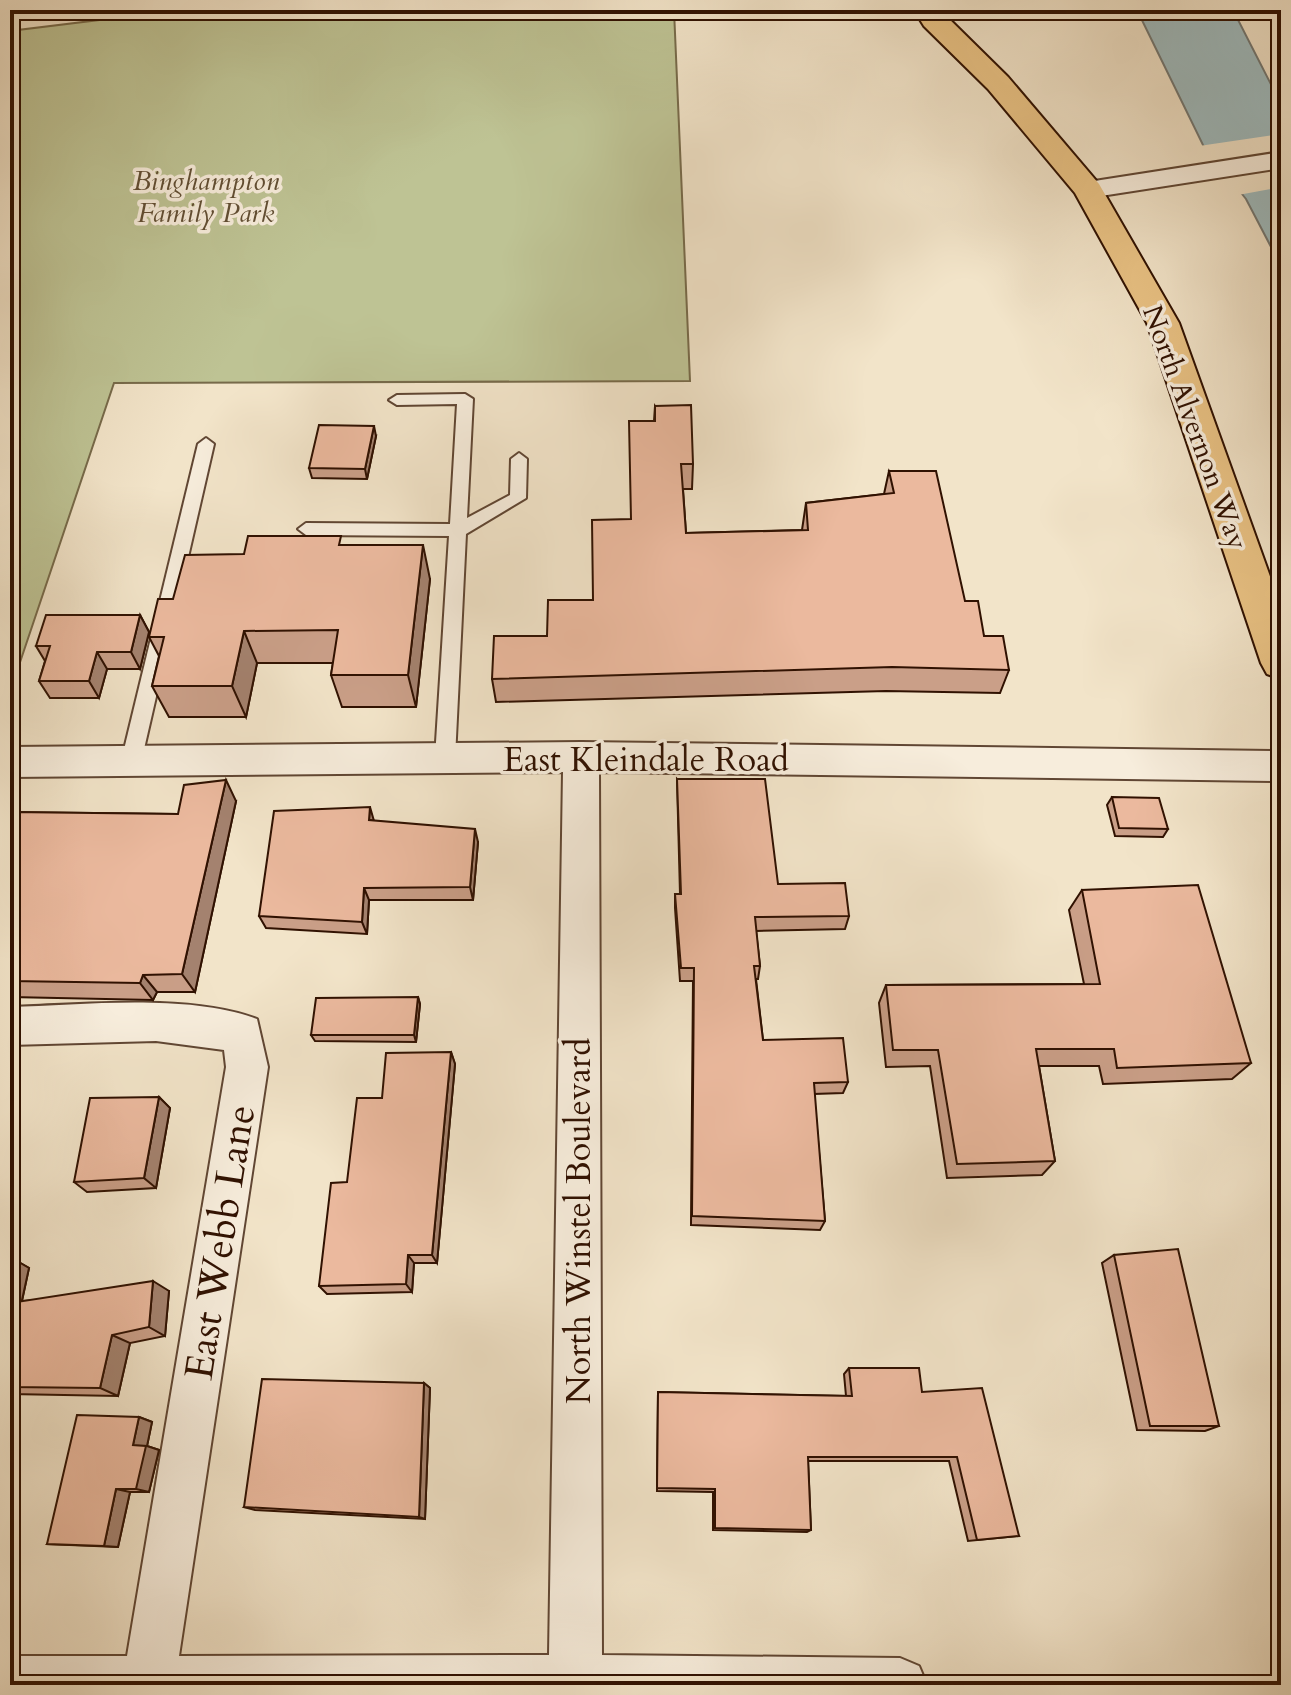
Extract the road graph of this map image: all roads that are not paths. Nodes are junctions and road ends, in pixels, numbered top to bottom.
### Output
1 (923, 13) edge
2 (1281, 160) edge
3 (1088, 190) junction
4 (397, 400) dead end
5 (206, 444) dead end
6 (519, 459) dead end
7 (306, 529) dead end
8 (459, 530) junction
9 (1281, 663) edge
10 (581, 757) junction
11 (445, 758) junction
12 (10, 762) edge
13 (131, 762) junction
14 (1281, 766) edge
15 (10, 1026) edge
16 (149, 1681) junction
17 (10, 1683) edge
18 (575, 1683) edge
19 (900, 1685) edge

1 - 3 main road, North Alvernon Way
2 - 3 street
3 - 9 main road, North Alvernon Way
4 - 8 lane
5 - 13 lane
6 - 8 lane
7 - 8 lane
8 - 11 lane
10 - 11 street, East Kleindale Road
10 - 14 street, East Kleindale Road
10 - 18 street, North Winstel Boulevard
11 - 13 street, East Kleindale Road
12 - 13 street, East Kleindale Road
15 - 16 street, East Webb Lane
16 - 17 street
16 - 18 street
18 - 19 street

